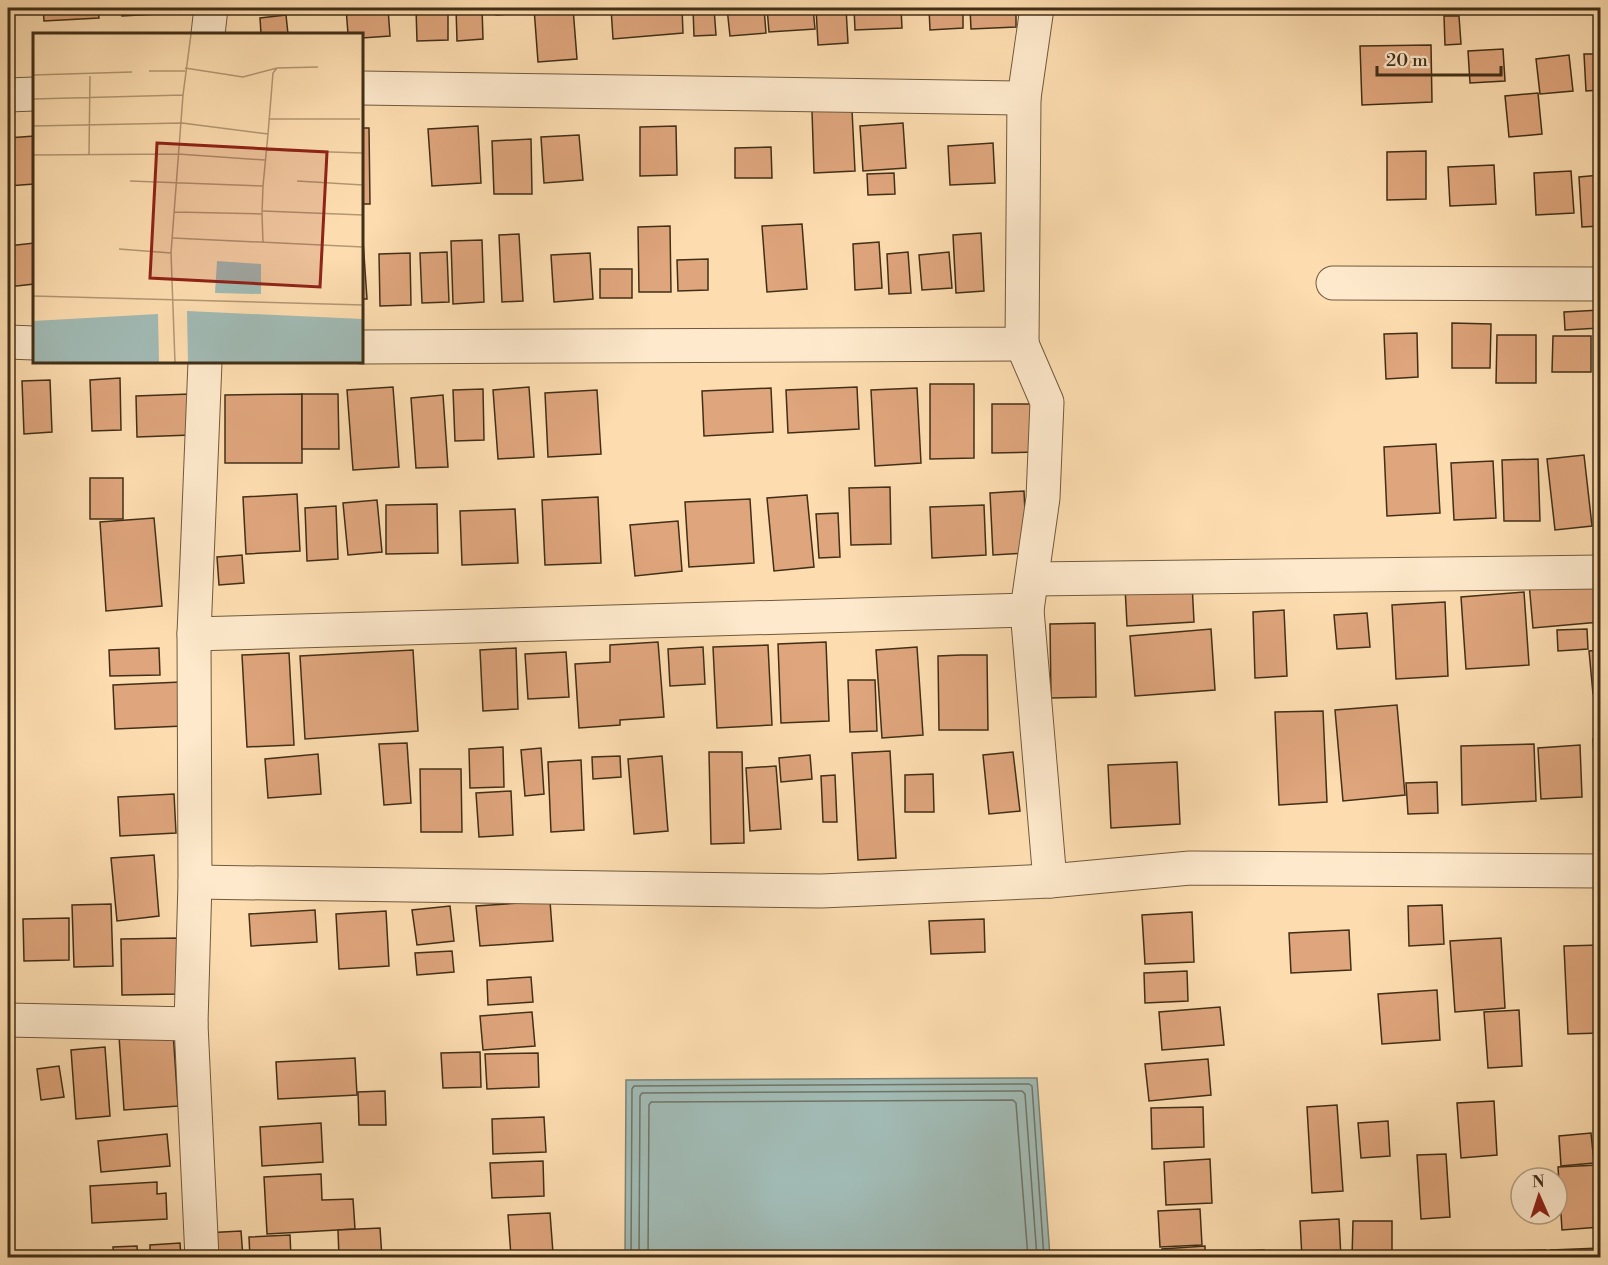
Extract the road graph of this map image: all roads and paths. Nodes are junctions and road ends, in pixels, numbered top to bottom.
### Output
1 (211, 8) edge
2 (1036, 8) edge
3 (1057, 8) edge
4 (208, 33) edge
5 (363, 88) edge
6 (33, 94) edge
7 (8, 95) edge
8 (1024, 98) junction
9 (1333, 283) dead end
10 (1600, 284) edge
11 (8, 342) edge
12 (33, 343) edge
13 (1022, 344) junction
14 (363, 346) edge
15 (205, 363) edge
16 (1600, 572) edge
17 (1033, 579) junction
18 (1027, 610) junction
19 (194, 634) junction
20 (1600, 871) edge
21 (1050, 881) junction
22 (195, 882) junction
23 (8, 1020) edge
24 (191, 1024) junction
25 (202, 1257) edge

1 - 4 street
2 - 3 street
2 - 8 street
5 - 8 street
6 - 7 street
8 - 13 street
9 - 10 street
11 - 12 street
13 - 14 street
13 - 17 street
15 - 19 street
16 - 17 street
17 - 18 street
18 - 19 street
18 - 21 street
19 - 22 street
20 - 21 street
21 - 22 street
22 - 24 street
23 - 24 street
24 - 25 street

